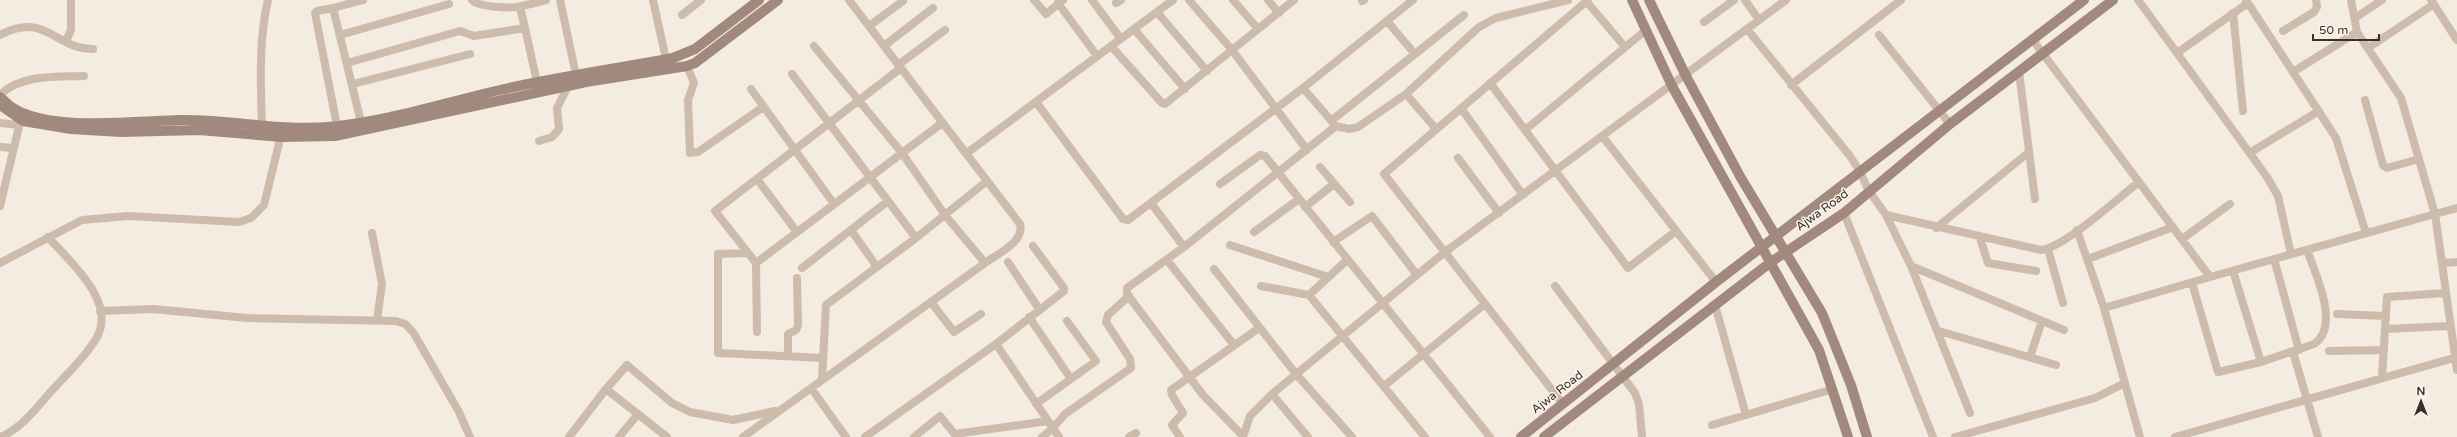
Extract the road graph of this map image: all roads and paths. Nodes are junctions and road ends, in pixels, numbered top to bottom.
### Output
1 (71, 0) edge
2 (268, 0) edge
3 (363, 0) edge
4 (472, 0) edge
5 (546, 0) edge
6 (560, 0) edge
7 (653, 0) edge
8 (701, 0) edge
9 (759, 0) edge
10 (778, 0) edge
11 (849, 0) edge
12 (1034, 0) edge
13 (1092, 0) edge
14 (1173, 0) edge
15 (1189, 0) edge
16 (1233, 0) edge
17 (1268, 0) edge
18 (1294, 0) edge
19 (1413, 0) edge
20 (1632, 0) edge
21 (1649, 0) edge
22 (1734, 0) edge
23 (1744, 0) edge
24 (1786, 0) edge
25 (1901, 0) edge
26 (2084, 0) edge
27 (2113, 0) edge
28 (2138, 0) edge
29 (2316, 0) edge
30 (2351, 0) edge
31 (2382, 0) edge
32 (531, 1) edge
33 (903, 1) edge
34 (1563, 1) edge
35 (1587, 1) edge
36 (1060, 2) edge
37 (2247, 2) edge
38 (2433, 2) edge
39 (449, 4) dead end
40 (520, 7) junction
41 (333, 8) junction
42 (933, 8) dead end
43 (1157, 12) junction
44 (1279, 12) junction
45 (2233, 13) junction
46 (682, 15) dead end
47 (1464, 15) dead end
48 (2355, 18) junction
49 (1759, 20) junction
50 (1387, 21) junction
51 (1704, 22) dead end
52 (869, 26) junction
53 (525, 28) junction
54 (1134, 29) junction
55 (1258, 29) junction
56 (1747, 29) junction
57 (945, 30) dead end
58 (1646, 30) junction
59 (2454, 30) edge
60 (2283, 31) dead end
61 (2357, 32) junction
62 (0, 35) edge
63 (340, 35) junction
64 (1879, 35) dead end
65 (1121, 39) junction
66 (2032, 39) junction
67 (2457, 40) edge
68 (66, 41) junction
69 (814, 46) dead end
70 (884, 46) junction
71 (1111, 46) junction
72 (1625, 47) junction
73 (2368, 48) junction
74 (93, 49) dead end
75 (1232, 50) junction
76 (1414, 53) junction
77 (2043, 53) junction
78 (2177, 53) junction
79 (470, 54) dead end
80 (1097, 56) junction
81 (347, 63) junction
82 (667, 65) junction
83 (687, 66) junction
84 (900, 66) junction
85 (1207, 71) junction
86 (2018, 72) junction
87 (2293, 72) junction
88 (792, 74) dead end
89 (576, 75) junction
90 (84, 76) dead end
91 (1686, 76) junction
92 (537, 82) junction
93 (1490, 83) junction
94 (353, 84) junction
95 (1791, 85) junction
96 (568, 86) junction
97 (1672, 86) junction
98 (1303, 88) junction
99 (751, 89) dead end
100 (1185, 89) junction
101 (1406, 94) junction
102 (503, 95) junction
103 (0, 96) edge
104 (2365, 100) dead end
105 (858, 102) junction
106 (1036, 102) junction
107 (0, 105) edge
108 (763, 107) junction
109 (1276, 108) junction
110 (1461, 108) junction
111 (1939, 110) junction
112 (2243, 111) dead end
113 (2319, 111) junction
114 (20, 119) junction
115 (361, 122) junction
116 (0, 123) edge
117 (829, 124) junction
118 (942, 124) junction
119 (1334, 124) junction
120 (1950, 124) junction
121 (337, 126) junction
122 (1436, 129) junction
123 (1525, 130) junction
124 (262, 131) junction
125 (282, 132) junction
126 (1603, 137) junction
127 (539, 141) dead end
128 (0, 148) edge
129 (14, 148) junction
130 (796, 150) junction
131 (1307, 150) junction
132 (2029, 152) junction
133 (2251, 152) junction
134 (902, 153) junction
135 (967, 153) junction
136 (1458, 158) dead end
137 (2419, 160) junction
138 (1320, 167) dead end
139 (1556, 171) junction
140 (1860, 172) junction
141 (1278, 174) junction
142 (870, 177) junction
143 (757, 180) junction
144 (987, 181) junction
145 (2139, 182) junction
146 (1220, 184) dead end
147 (1334, 184) junction
148 (1869, 191) junction
149 (1523, 196) junction
150 (1298, 199) junction
151 (2035, 199) dead end
152 (888, 201) junction
153 (1350, 202) dead end
154 (1151, 203) junction
155 (834, 204) junction
156 (2230, 204) dead end
157 (0, 206) edge
158 (1305, 207) junction
159 (2457, 208) edge
160 (1499, 213) junction
161 (1844, 213) junction
162 (2435, 214) junction
163 (945, 215) junction
164 (1886, 216) junction
165 (2173, 227) junction
166 (1936, 228) junction
167 (851, 230) junction
168 (2077, 230) junction
169 (1676, 231) junction
170 (797, 232) junction
171 (1254, 232) dead end
172 (372, 233) dead end
173 (2366, 233) junction
174 (48, 237) junction
175 (1775, 237) junction
176 (916, 238) junction
177 (1980, 238) junction
178 (2182, 239) junction
179 (1333, 242) junction
180 (1230, 245) dead end
181 (1033, 246) dead end
182 (1184, 247) junction
183 (1761, 247) junction
184 (2048, 249) junction
185 (2306, 250) junction
186 (1445, 252) junction
187 (1786, 252) junction
188 (748, 253) junction
189 (2291, 254) junction
190 (2088, 259) junction
191 (2274, 259) junction
192 (1168, 260) junction
193 (1347, 260) junction
194 (1008, 262) dead end
195 (1771, 262) junction
196 (2457, 262) edge
197 (0, 263) edge
198 (756, 263) junction
199 (985, 263) junction
200 (2442, 263) junction
201 (877, 266) junction
202 (1912, 266) junction
203 (802, 268) dead end
204 (1214, 269) dead end
205 (2036, 271) dead end
206 (2233, 271) junction
207 (1417, 275) junction
208 (1328, 277) junction
209 (2210, 277) junction
210 (797, 278) dead end
211 (1716, 282) junction
212 (2192, 283) junction
213 (1261, 286) dead end
214 (1554, 286) dead end
215 (2446, 293) junction
216 (1309, 295) junction
217 (1129, 296) junction
218 (931, 302) junction
219 (2063, 303) dead end
220 (1382, 304) junction
221 (1485, 304) junction
222 (1715, 305) junction
223 (2104, 308) junction
224 (1039, 309) junction
225 (100, 311) junction
226 (2457, 312) edge
227 (2448, 313) junction
228 (981, 314) dead end
229 (2337, 314) dead end
230 (2385, 316) junction
231 (1029, 317) junction
232 (377, 320) junction
233 (1067, 321) dead end
234 (2042, 321) junction
235 (2450, 326) junction
236 (1259, 328) junction
237 (2384, 329) junction
238 (2064, 330) dead end
239 (1939, 331) junction
240 (757, 332) dead end
241 (1342, 336) junction
242 (996, 344) junction
243 (1234, 345) junction
244 (2384, 350) junction
245 (2296, 351) junction
246 (2329, 351) dead end
247 (1425, 354) junction
248 (788, 356) junction
249 (2030, 357) junction
250 (2456, 357) edge
251 (823, 358) junction
252 (2260, 362) junction
253 (1613, 365) junction
254 (2056, 365) dead end
255 (2457, 370) edge
256 (1296, 374) junction
257 (1190, 376) junction
258 (1622, 376) junction
259 (2382, 378) junction
260 (822, 379) junction
261 (1071, 379) junction
262 (2125, 383) junction
263 (1384, 386) junction
264 (811, 388) junction
265 (606, 389) junction
266 (1834, 389) junction
267 (1272, 394) junction
268 (2307, 399) junction
269 (1036, 404) junction
270 (1562, 404) junction
271 (779, 411) junction
272 (638, 414) junction
273 (1970, 414) dead end
274 (1746, 415) junction
275 (1048, 421) junction
276 (1712, 425) dead end
277 (1053, 428) junction
278 (956, 435) edge
279 (1242, 436) edge
280 (1, 437) edge
281 (470, 437) edge
282 (569, 437) edge
283 (619, 437) edge
284 (667, 437) edge
285 (742, 437) edge
286 (846, 437) edge
287 (865, 437) edge
288 (914, 437) edge
289 (1042, 437) edge
290 (1059, 437) edge
291 (1180, 437) edge
292 (1308, 437) edge
293 (1352, 437) edge
294 (1425, 437) edge
295 (1490, 437) edge
296 (1521, 437) edge
297 (1544, 437) edge
298 (1642, 437) edge
299 (1848, 437) edge
300 (1867, 437) edge
301 (1933, 437) edge
302 (1955, 437) edge
303 (2140, 437) edge
304 (2176, 437) edge
305 (2318, 437) edge

1 - 68 street
2 - 124 street
3 - 41 street
4 - 40 street
5 - 32 street
6 - 89 street
7 - 82 street
8 - 46 street
9 - 82 street
10 - 83 street
11 - 52 street
12 - 36 street
13 - 65 street
14 - 43 street
15 - 75 street
16 - 55 street
17 - 44 street
18 - 44 street
19 - 50 street
20 - 58 street
21 - 91 street
22 - 51 street
23 - 49 street
24 - 49 street
25 - 95 street
26 - 66 street, Ajwa Road
27 - 77 street, Ajwa Road
28 - 78 street
29 - 60 street
30 - 48 street
31 - 48 street
32 - 40 street
33 - 52 street
34 - 101 street
35 - 72 street
35 - 93 street
36 - 80 street
37 - 45 street
37 - 87 street
38 - 59 street
38 - 73 street
39 - 63 street
40 - 53 street
41 - 63 street
41 - 121 street
42 - 70 street
43 - 54 street
43 - 85 street
44 - 55 street
45 - 78 street
45 - 112 street
47 - 76 street
48 - 61 street
49 - 56 street
50 - 76 street
50 - 98 street
52 - 70 street
53 - 81 street
53 - 92 street
54 - 65 street
54 - 100 street
55 - 75 street
56 - 91 street
56 - 95 street
57 - 84 street
58 - 72 street
58 - 97 street
59 - 67 street
61 - 73 street
61 - 87 street
62 - 68 street
63 - 81 street
64 - 111 street
65 - 71 street
66 - 77 street
66 - 111 street, Ajwa Road
68 - 74 street
69 - 105 street
70 - 84 street
71 - 80 street
71 - 100 street
72 - 123 street
73 - 137 street
75 - 85 street
75 - 109 street
76 - 119 street
77 - 86 street, Ajwa Road
77 - 145 street
78 - 133 street
79 - 94 street
80 - 106 street
81 - 94 street
82 - 83 street
82 - 89 street
82 - 96 street
83 - 108 street
84 - 105 street
84 - 118 street
85 - 100 street
86 - 120 street, Ajwa Road
86 - 132 street
87 - 113 street
88 - 117 street
89 - 92 street
90 - 103 street
91 - 97 street
91 - 175 street
92 - 102 street
93 - 110 street
93 - 123 street
94 - 115 street
95 - 140 street
96 - 102 street
96 - 127 street
97 - 126 street
97 - 183 street
98 - 109 street
98 - 119 street
99 - 108 street
101 - 119 street
101 - 122 street
102 - 115 street
102 - 125 street
103 - 114 street
104 - 137 street
105 - 117 street
105 - 134 street
106 - 135 street
106 - 154 street
107 - 114 street
108 - 130 street
109 - 131 street
109 - 154 street
110 - 122 street
110 - 149 street
111 - 120 street
111 - 140 street, Ajwa Road
113 - 133 street
113 - 173 street
114 - 116 street
114 - 124 street
114 - 129 street
115 - 121 street
117 - 130 street
117 - 142 street
118 - 134 street
118 - 135 street
119 - 131 street
120 - 148 street, Ajwa Road
121 - 125 street
122 - 186 street
123 - 139 street
124 - 125 street
125 - 174 street
126 - 139 street
126 - 169 street
128 - 129 street
129 - 157 street
130 - 143 street
130 - 155 street
131 - 141 street
132 - 151 street
132 - 166 street
133 - 189 street
134 - 142 street
134 - 163 street
135 - 144 street
136 - 160 street
137 - 162 street
138 - 147 street
139 - 149 street
139 - 169 street
140 - 148 street
140 - 175 street, Ajwa Road
141 - 146 street
141 - 150 street
141 - 182 street
142 - 152 street
142 - 155 street
143 - 170 street
143 - 188 street
144 - 163 street
144 - 199 street
145 - 165 street
145 - 168 street
147 - 153 street
147 - 158 street
148 - 161 street, Ajwa Road
148 - 164 street
149 - 160 street
150 - 158 street
150 - 171 street
152 - 167 street
152 - 176 street
154 - 182 street
155 - 170 street
156 - 178 street
158 - 179 street
159 - 162 street
160 - 186 street
161 - 187 street, Ajwa Road
161 - 301 street
162 - 173 street
162 - 200 street
163 - 176 street
163 - 199 street
164 - 166 street
164 - 202 street
165 - 178 street
165 - 190 street
166 - 177 street
167 - 201 street
167 - 203 street
168 - 184 street
168 - 190 street
169 - 211 street
170 - 198 street
172 - 232 street
173 - 185 street
174 - 197 street
174 - 225 street
175 - 183 street, Ajwa Road
175 - 187 street
176 - 201 street
177 - 184 street
177 - 205 street
178 - 209 street
179 - 193 street
179 - 207 street
180 - 208 street
181 - 224 street
182 - 192 street
183 - 195 street
183 - 211 street, Ajwa Road
184 - 219 street
185 - 189 street
185 - 245 street
186 - 207 street
186 - 221 street
187 - 195 street, Ajwa Road
187 - 300 street
188 - 198 street
188 - 248 street
189 - 191 street
190 - 223 street
191 - 206 street
191 - 245 street
192 - 217 street
192 - 243 street
193 - 208 street
193 - 220 street
194 - 224 street
195 - 222 street, Ajwa Road
195 - 266 street
196 - 200 street
198 - 240 street
199 - 218 street
200 - 215 street
201 - 251 street
202 - 234 street
202 - 239 street
204 - 236 street
206 - 209 street
206 - 252 street
207 - 220 street
208 - 216 street
209 - 212 street
210 - 248 street
211 - 253 street, Ajwa Road
212 - 223 street
212 - 252 street
213 - 216 street
214 - 253 street
215 - 227 street
215 - 230 street
216 - 241 street
217 - 257 street
217 - 277 street
218 - 228 street
218 - 260 street
220 - 241 street
220 - 247 street
221 - 247 street
221 - 270 street
222 - 258 street, Ajwa Road
222 - 274 street
223 - 262 street
224 - 231 street
225 - 232 street
225 - 280 street
226 - 227 street
227 - 235 street
229 - 230 street
230 - 237 street
231 - 242 street
231 - 261 street
232 - 281 street
233 - 261 street
234 - 238 street
234 - 249 street
235 - 237 street
235 - 250 street
236 - 243 street
236 - 256 street
237 - 244 street
239 - 249 street
239 - 273 street
241 - 256 street
241 - 263 street
242 - 269 street
242 - 287 street
243 - 257 street
244 - 246 street
244 - 259 street
245 - 252 street
245 - 268 street
247 - 263 street
247 - 295 street
248 - 251 street
249 - 254 street
250 - 255 street
250 - 259 street
251 - 260 street
253 - 258 street
253 - 270 street, Ajwa Road
256 - 267 street
256 - 293 street
257 - 279 street
257 - 291 street
258 - 297 street, Ajwa Road
258 - 298 street
259 - 268 street
260 - 264 street
261 - 269 street
262 - 302 street
262 - 303 street
263 - 294 street
264 - 271 street
264 - 286 street
265 - 271 street
265 - 272 street
265 - 282 street
266 - 274 street
266 - 299 street
267 - 279 street
267 - 292 street
268 - 304 street
268 - 305 street
269 - 275 street
270 - 296 street, Ajwa Road
271 - 285 street
272 - 283 street
272 - 284 street
274 - 276 street
275 - 277 street
275 - 278 street
277 - 289 street
277 - 290 street
278 - 288 street

